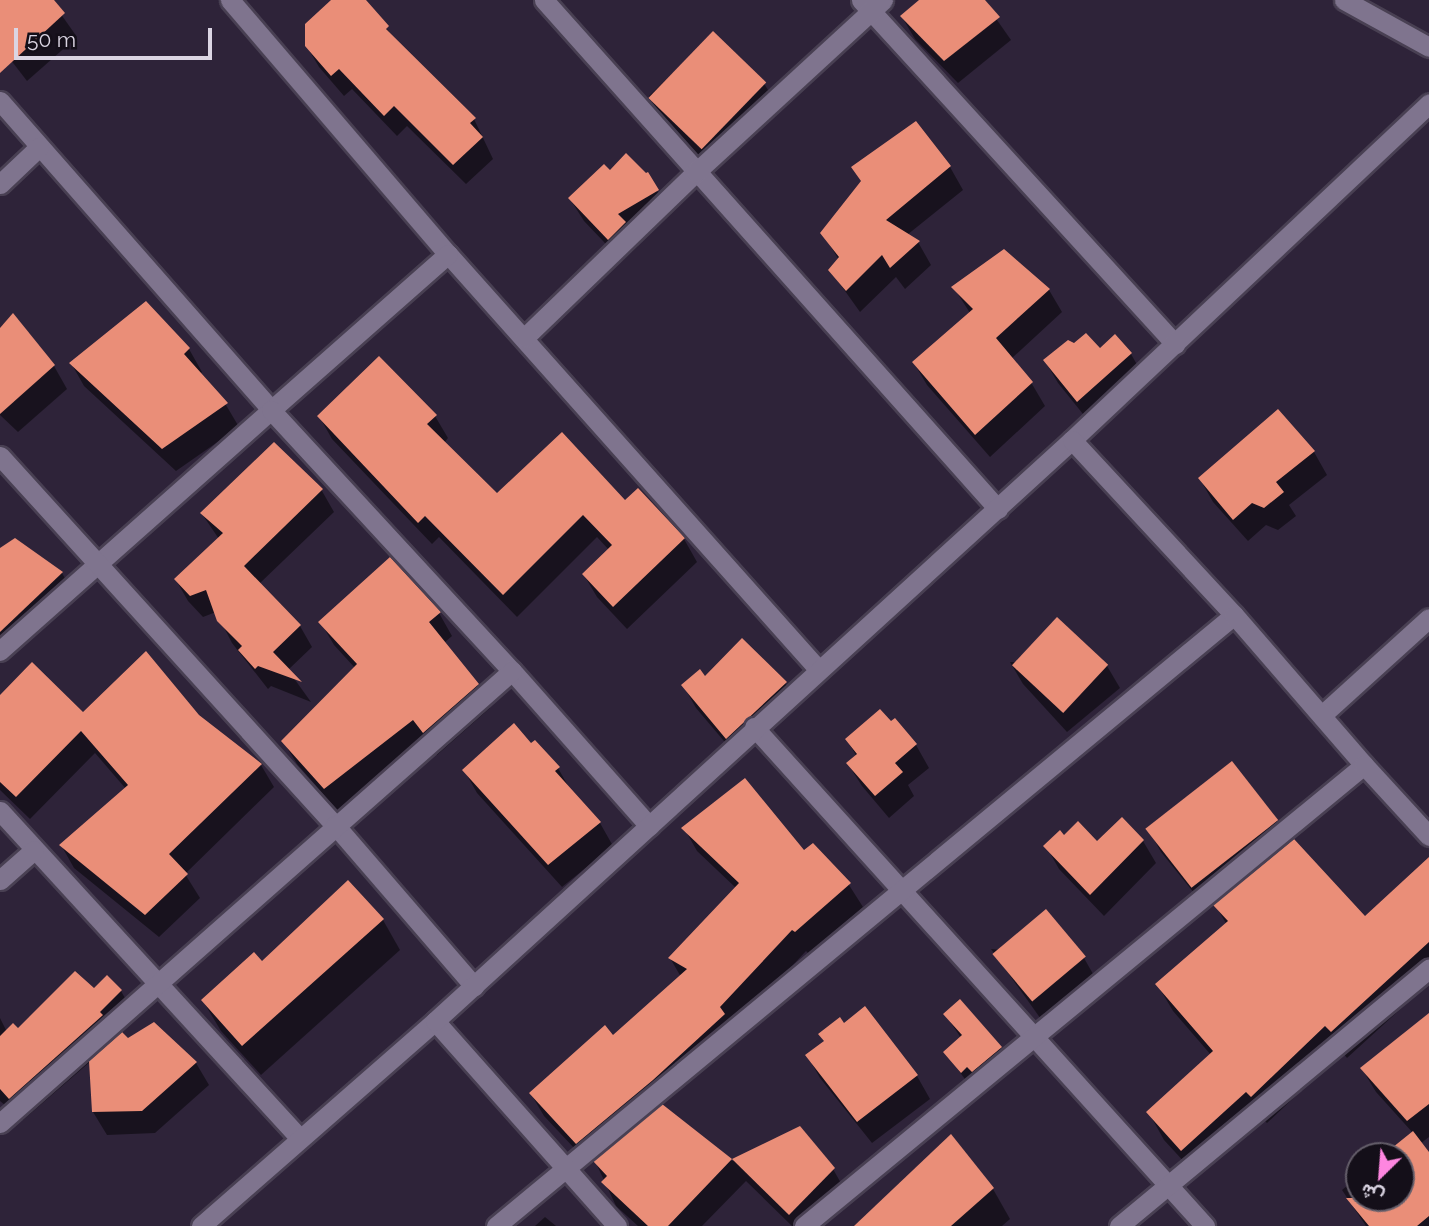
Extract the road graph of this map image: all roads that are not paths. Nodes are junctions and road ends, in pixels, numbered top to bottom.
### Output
1 (544, 0) edge
2 (1344, 0) edge
3 (235, 2) edge
4 (871, 4) edge
5 (1429, 47) edge
6 (0, 101) edge
7 (1429, 103) edge
8 (39, 147) junction
9 (696, 172) junction
10 (0, 184) edge
11 (448, 254) junction
12 (525, 337) junction
13 (1175, 344) junction
14 (271, 410) junction
15 (1072, 440) junction
16 (0, 456) edge
17 (998, 509) junction
18 (98, 561) junction
19 (1234, 615) junction
20 (1429, 618) edge
21 (0, 651) edge
22 (818, 669) junction
23 (512, 671) junction
24 (1322, 715) junction
25 (754, 727) junction
26 (1364, 765) junction
27 (0, 811) edge
28 (335, 825) junction
29 (649, 826) junction
30 (1429, 836) edge
31 (34, 850) junction
32 (0, 880) edge
33 (904, 891) junction
34 (1429, 968) edge
35 (157, 985) junction
36 (474, 986) junction
37 (435, 1021) junction
38 (1032, 1035) junction
39 (0, 1123) edge
40 (300, 1138) junction
41 (565, 1168) junction
42 (1169, 1185) junction
43 (201, 1226) edge
44 (496, 1226) edge
45 (617, 1226) edge
46 (804, 1226) edge
47 (1119, 1226) edge
48 (1205, 1226) edge

1 - 9 street
2 - 5 street
3 - 11 street
4 - 9 street
4 - 13 street
6 - 8 street
7 - 13 street
8 - 10 street
8 - 14 street
9 - 12 street
9 - 17 street
11 - 12 street
11 - 14 street
12 - 22 street
13 - 15 street
14 - 18 street
14 - 23 street
15 - 17 street
15 - 19 street
16 - 18 street
17 - 22 street
18 - 21 street
18 - 28 street
19 - 24 street
19 - 33 street
20 - 24 street
22 - 25 street
23 - 28 street
23 - 29 street
24 - 26 street
25 - 29 street
25 - 33 street
26 - 30 street
26 - 38 street
27 - 31 street
28 - 35 street
28 - 36 street
29 - 36 street
31 - 32 street
31 - 35 street
33 - 38 street
33 - 41 street
34 - 42 street
35 - 39 street
35 - 40 street
36 - 37 street
37 - 40 street
37 - 41 street
38 - 42 street
38 - 46 street
40 - 43 street
41 - 44 street
41 - 45 street
42 - 47 street
42 - 48 street

